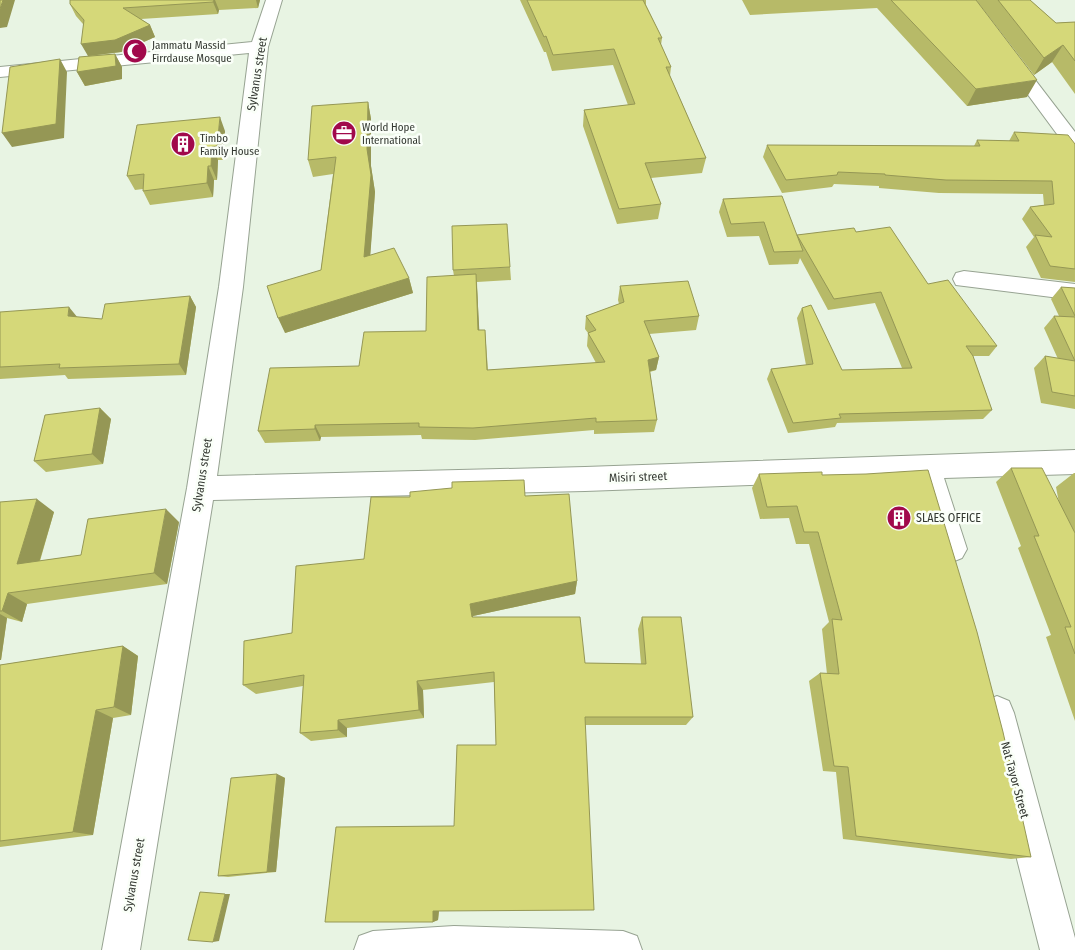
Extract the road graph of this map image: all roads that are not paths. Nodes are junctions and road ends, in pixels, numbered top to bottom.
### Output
1 (274, 0) edge
2 (966, 0) edge
3 (259, 47) junction
4 (0, 72) edge
5 (1075, 145) edge
6 (964, 279) dead end
7 (1075, 292) edge
8 (1075, 462) edge
9 (928, 466) junction
10 (201, 488) junction
11 (960, 577) edge
12 (991, 690) edge
13 (121, 950) edge
14 (373, 950) edge
15 (623, 950) edge
16 (1059, 950) edge

1 - 3 street, Sylvanus street
2 - 5 street
3 - 4 street
3 - 10 street, Sylvanus street
6 - 7 street
8 - 9 street, Misiri street
9 - 10 street, Misiri street
9 - 11 street
10 - 13 street, Sylvanus street
12 - 16 street, Nat Tayor Street
14 - 15 street

